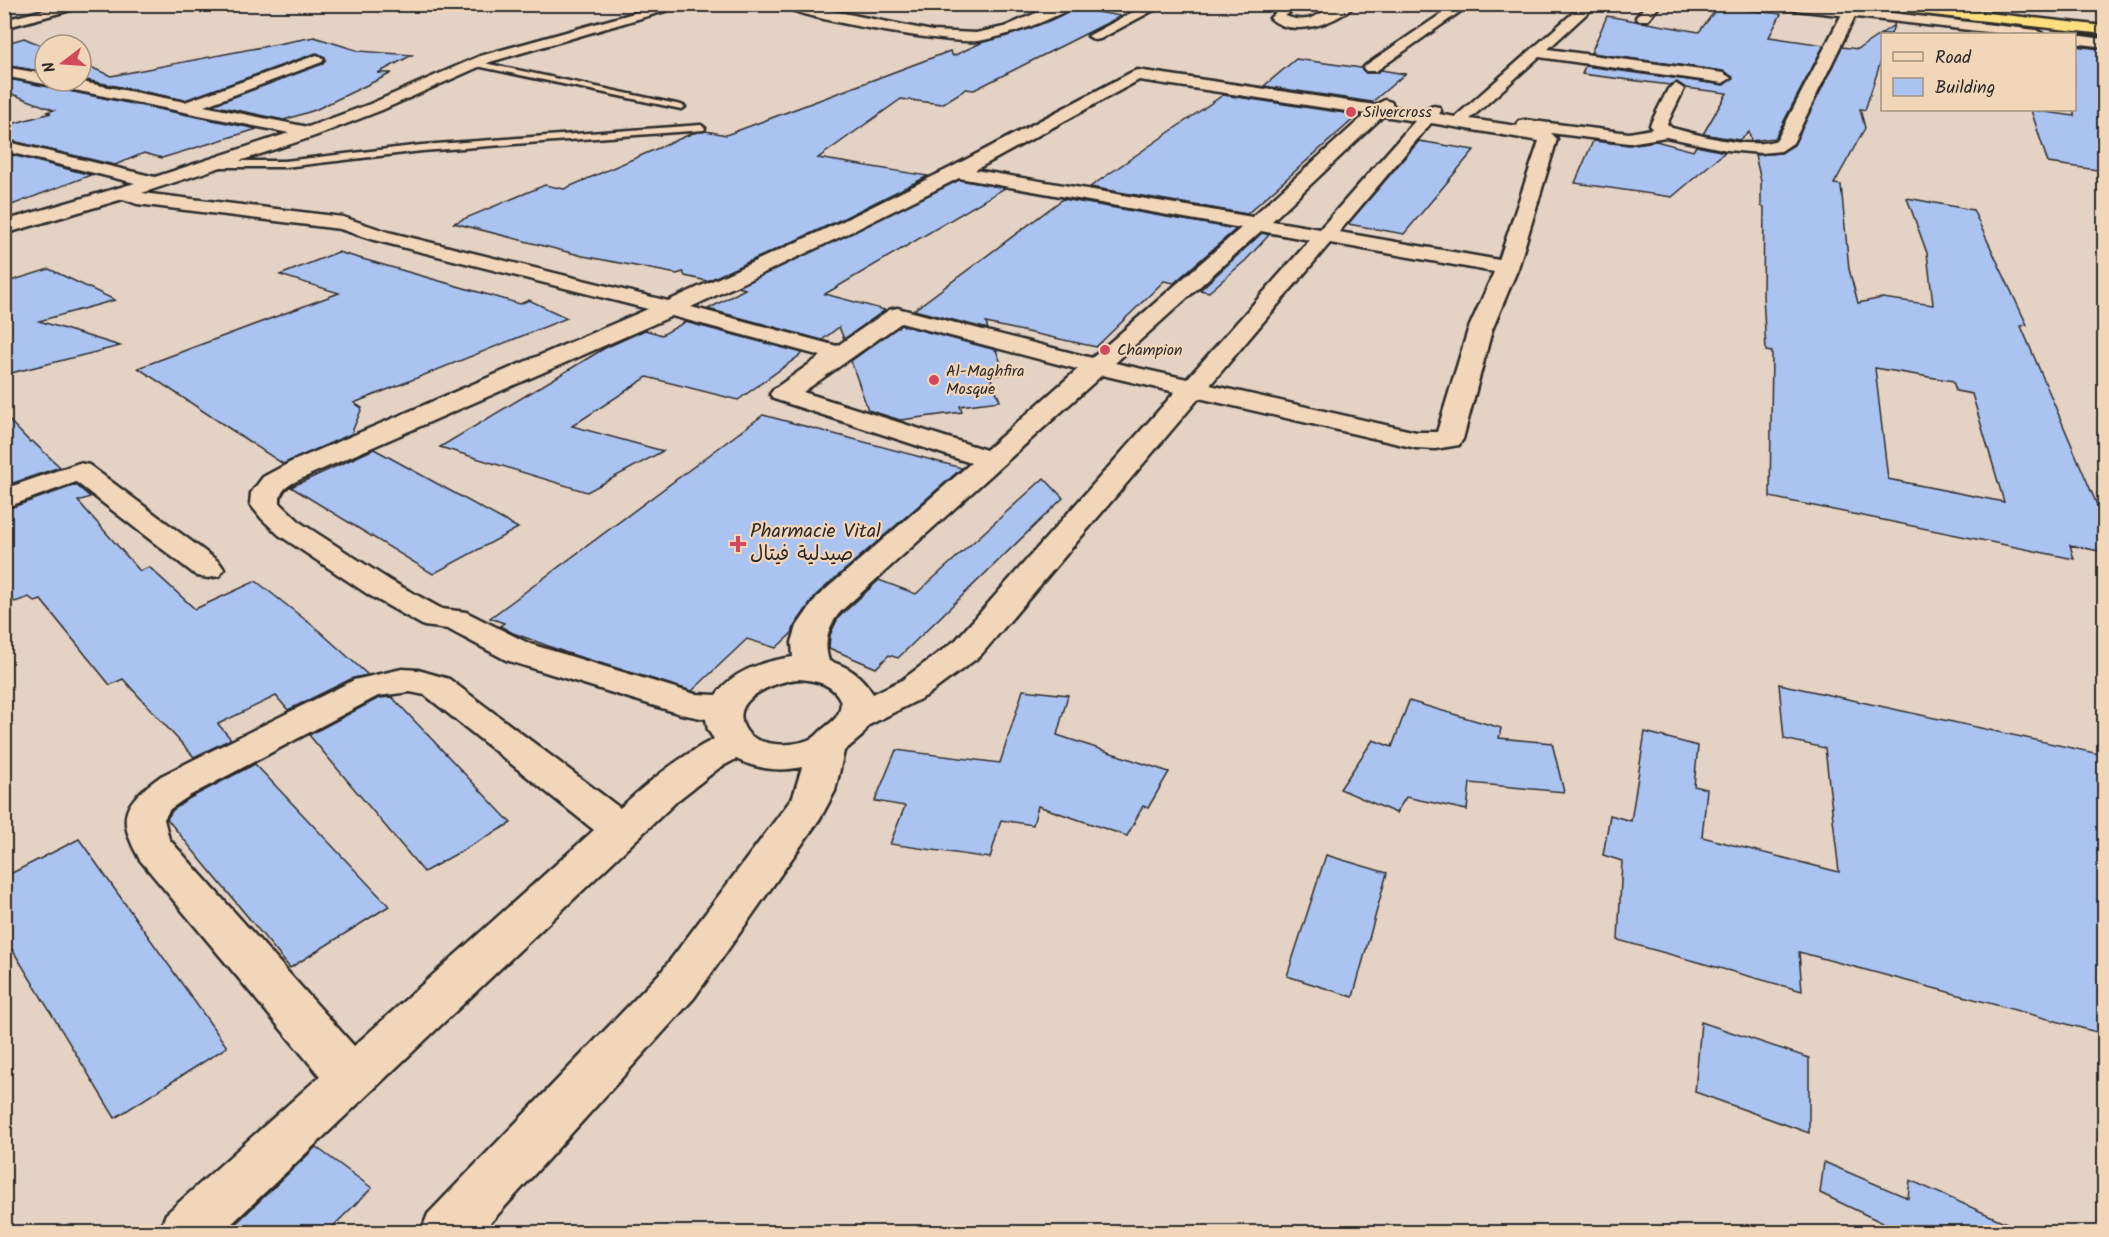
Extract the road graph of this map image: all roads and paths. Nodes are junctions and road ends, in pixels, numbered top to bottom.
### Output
1 (87, 4) edge
2 (683, 4) edge
3 (786, 4) edge
4 (1069, 4) edge
5 (1159, 4) edge
6 (1295, 4) edge
7 (1350, 4) edge
8 (1465, 4) edge
9 (1591, 4) edge
10 (1655, 4) edge
11 (1778, 4) edge
12 (1869, 4) edge
13 (1989, 4) edge
14 (1850, 12) junction
15 (1643, 17) dead end
16 (2104, 17) edge
17 (4, 24) edge
18 (2104, 30) edge
19 (2028, 33) edge
20 (1095, 36) dead end
21 (2076, 39) edge
22 (2104, 43) edge
23 (1535, 52) junction
24 (317, 59) dead end
25 (475, 63) junction
26 (1132, 68) dead end
27 (1371, 68) dead end
28 (10, 75) edge
29 (33, 78) edge
30 (1723, 78) dead end
31 (93, 89) edge
32 (1676, 89) dead end
33 (187, 107) junction
34 (681, 107) dead end
35 (1382, 107) junction
36 (1431, 114) junction
37 (1463, 116) junction
38 (701, 128) dead end
39 (309, 132) junction
40 (1666, 132) junction
41 (4, 146) edge
42 (213, 164) junction
43 (957, 172) junction
44 (155, 183) junction
45 (125, 192) junction
46 (1257, 224) junction
47 (4, 228) edge
48 (1324, 236) junction
49 (1507, 268) junction
50 (670, 308) junction
51 (840, 354) junction
52 (1097, 367) junction
53 (1192, 389) junction
54 (992, 461) junction
55 (4, 499) edge
56 (208, 569) dead end
57 (814, 668) junction
58 (731, 726) junction
59 (843, 731) junction
60 (621, 830) junction
61 (352, 1078) junction
62 (185, 1233) edge
63 (447, 1233) edge

1 - 17 street
2 - 25 street
3 - 4 street
5 - 20 street
6 - 7 street
8 - 27 street
9 - 23 street
10 - 15 street
11 - 14 street
12 - 18 highway
13 - 16 highway
14 - 19 street
14 - 40 street
21 - 22 street
23 - 30 street
23 - 37 street
24 - 33 street
25 - 34 lane
25 - 39 street
26 - 35 street
28 - 29 street
31 - 33 street
32 - 40 street
33 - 39 street
35 - 36 street
35 - 43 street
35 - 46 street
36 - 37 street
36 - 48 street
36 - 49 street
37 - 40 street
38 - 42 lane
39 - 42 street
41 - 44 street
42 - 44 street
43 - 46 street
43 - 50 street
44 - 45 street
45 - 47 street
45 - 50 street
46 - 48 street
46 - 52 street
48 - 49 street
48 - 53 street
49 - 53 street
50 - 51 street
50 - 58 street
51 - 52 street
51 - 54 street
52 - 53 street
52 - 54 street
53 - 59 street
54 - 57 street
55 - 56 street
57 - 58 street
57 - 59 street
58 - 59 street
58 - 60 street
59 - 63 street
60 - 61 street
60 - 61 street
61 - 62 street

